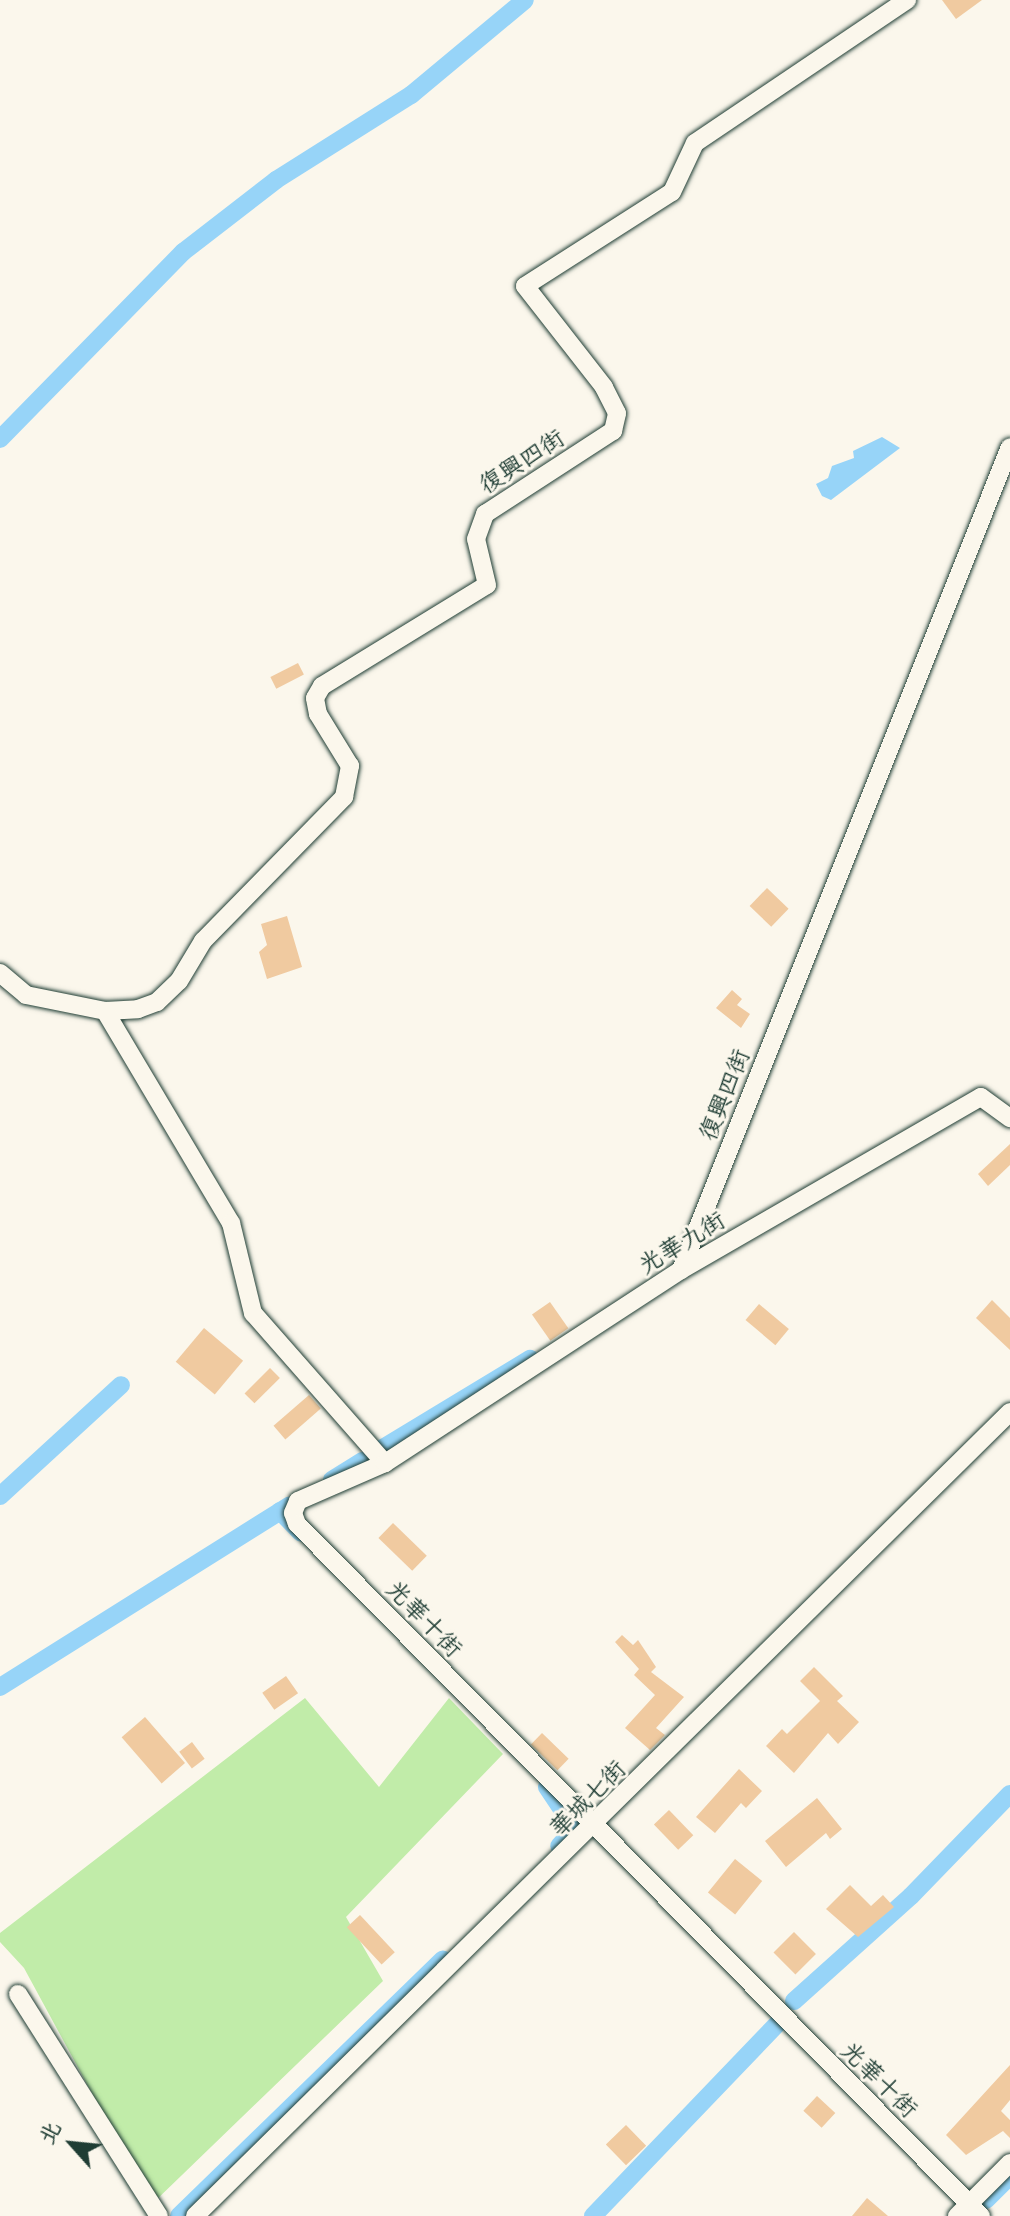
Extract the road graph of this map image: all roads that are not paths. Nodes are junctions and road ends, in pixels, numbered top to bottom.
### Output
1 (907, 0) edge
2 (1010, 447) edge
3 (0, 973) edge
4 (105, 1011) junction
5 (1010, 1118) edge
6 (681, 1270) junction
7 (1010, 1412) edge
8 (385, 1463) junction
9 (593, 1827) junction
10 (18, 1994) dead end
11 (1010, 2163) edge
12 (969, 2212) edge
13 (159, 2216) edge
14 (195, 2216) edge

1 - 4 street, 復興四街
2 - 6 street, 復興四街
3 - 4 street, 復興四街
4 - 8 street
5 - 6 street, 光華九街
6 - 8 street, 光華九街
7 - 9 street, 華城七街
8 - 9 street, 光華十街
9 - 12 street, 光華十街
9 - 14 street, 華城七街
10 - 13 street
11 - 12 street

